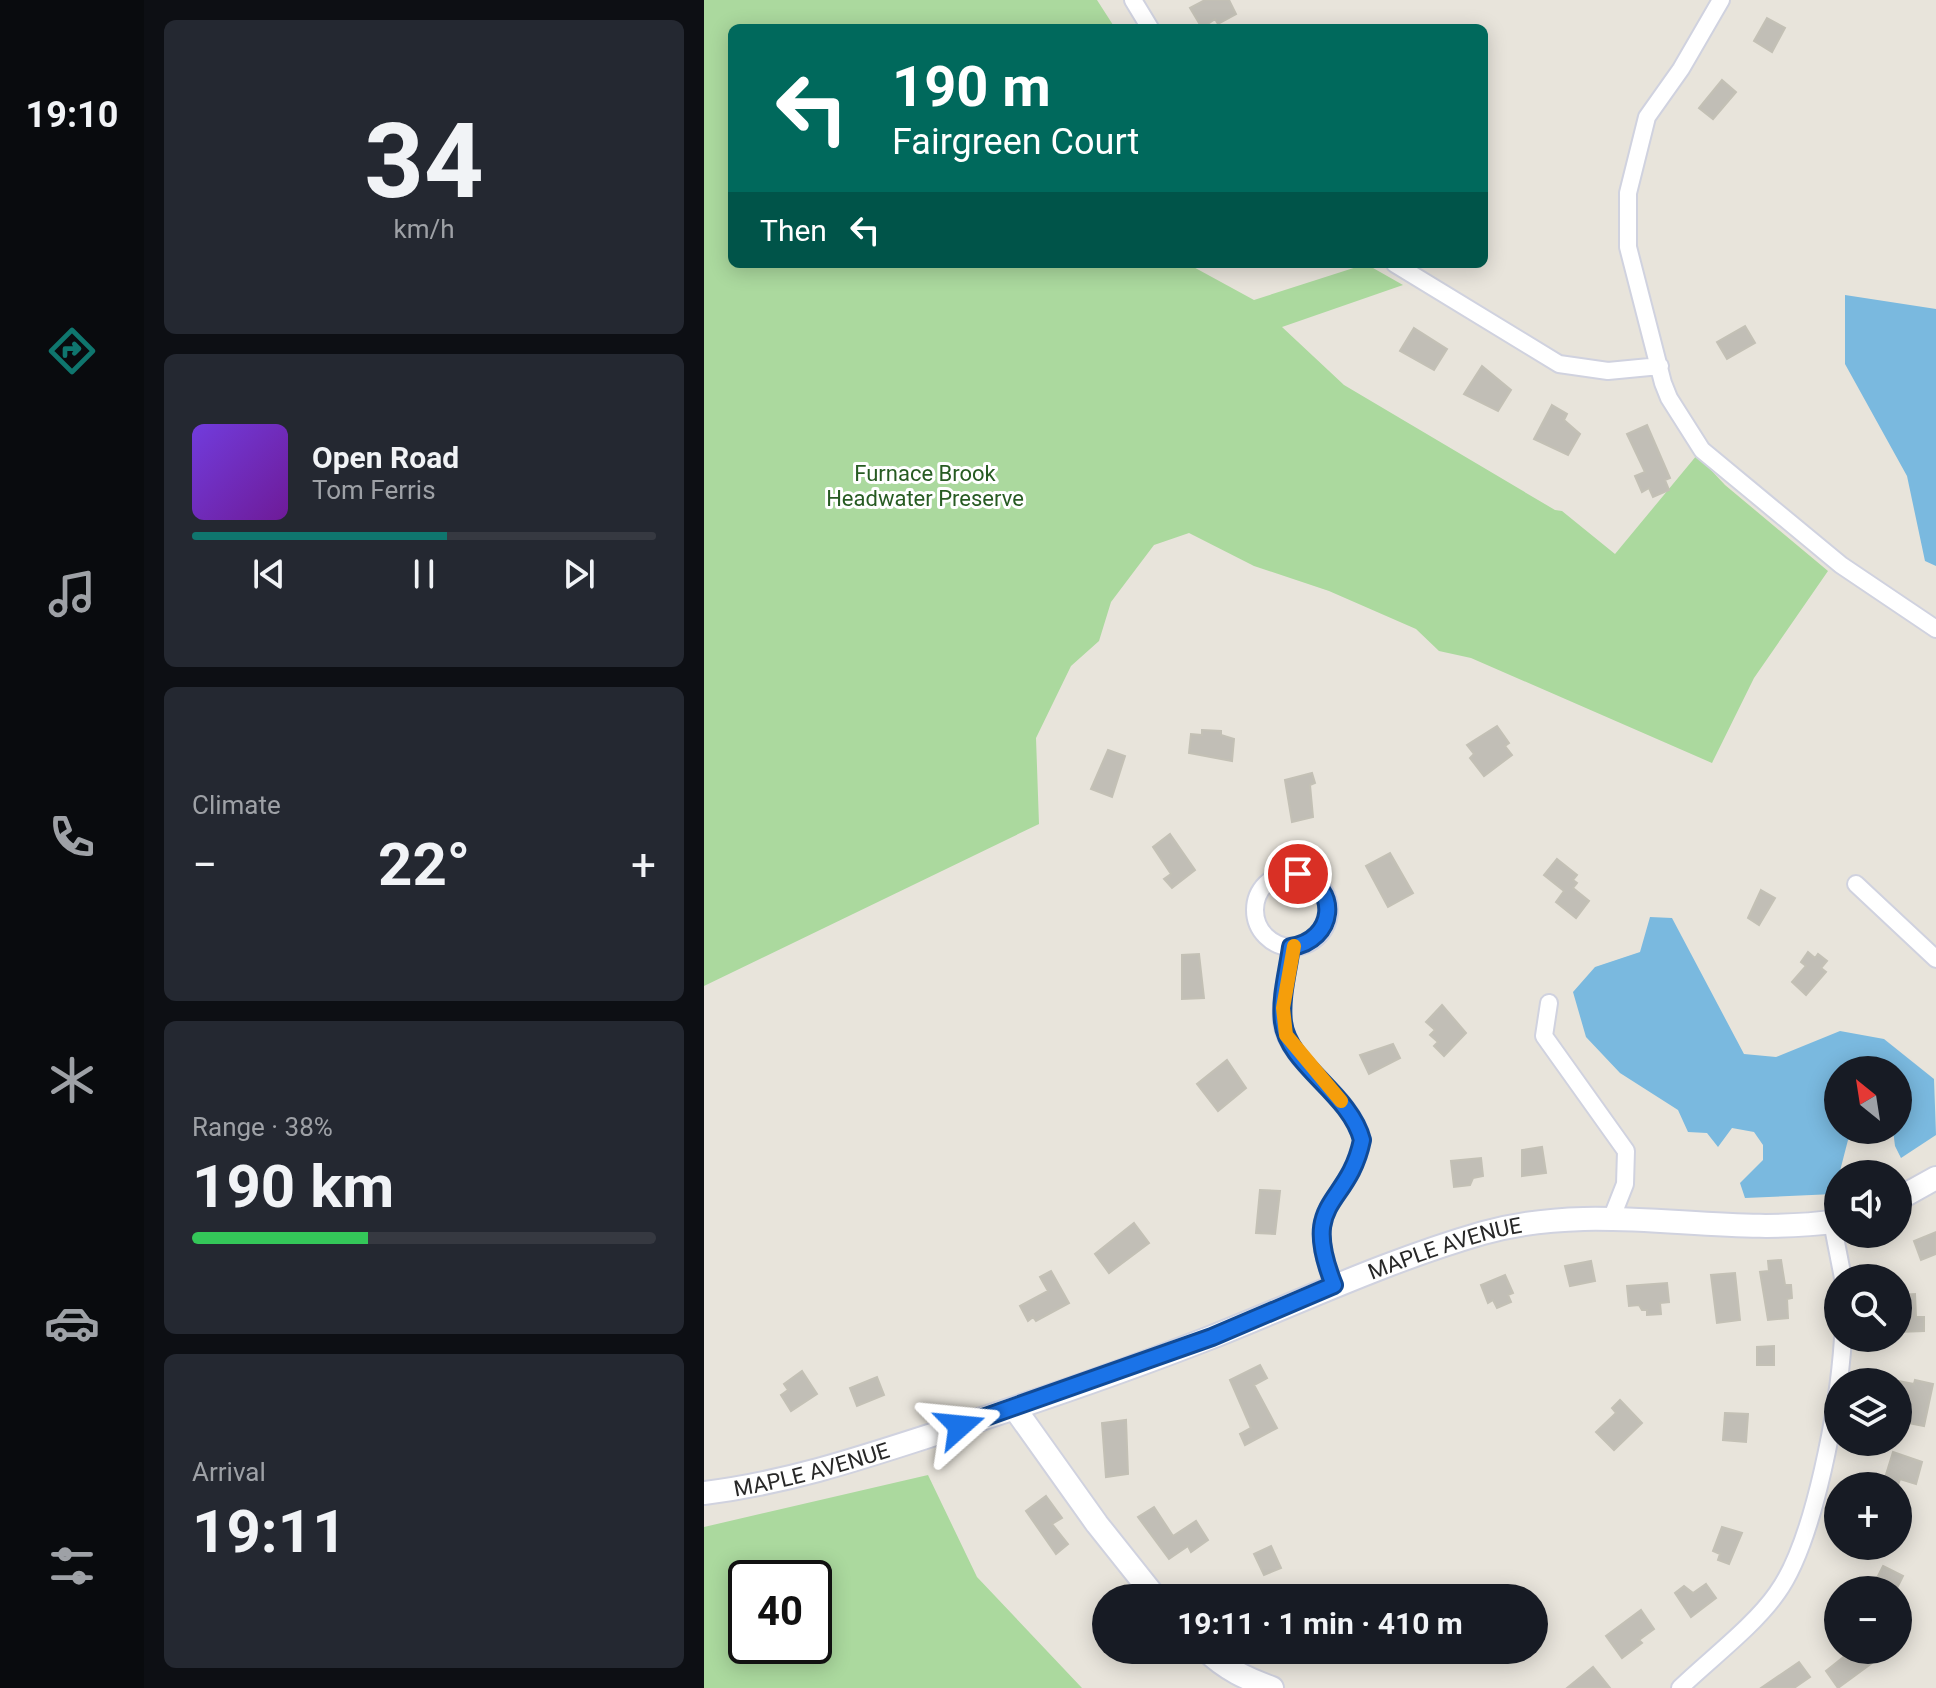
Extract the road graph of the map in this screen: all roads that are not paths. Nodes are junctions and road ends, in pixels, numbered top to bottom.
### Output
1 (1133, 0) edge
2 (1721, 0) edge
3 (1148, 24) edge
4 (1402, 268) edge
5 (1660, 369) junction
6 (1936, 629) edge
7 (1856, 884) dead end
8 (1291, 947) junction
9 (1936, 959) edge
10 (1549, 1003) dead end
11 (1936, 1178) edge
12 (1912, 1191) edge
13 (1612, 1217) junction
14 (1824, 1223) edge
15 (1334, 1285) junction
16 (1841, 1352) edge
17 (1015, 1409) junction
18 (704, 1493) edge
19 (1145, 1584) edge
20 (1221, 1664) edge
21 (1272, 1688) edge
22 (1680, 1688) edge

1 - 3 street
2 - 5 street
4 - 5 street
5 - 6 street
7 - 9 street
8 - 8 street
8 - 15 street
10 - 13 street
11 - 12 street
13 - 14 street, MAPLE AVENUE
13 - 15 street, MAPLE AVENUE
15 - 17 street, MAPLE AVENUE
16 - 22 street
17 - 18 street, MAPLE AVENUE
17 - 19 street
20 - 21 street

